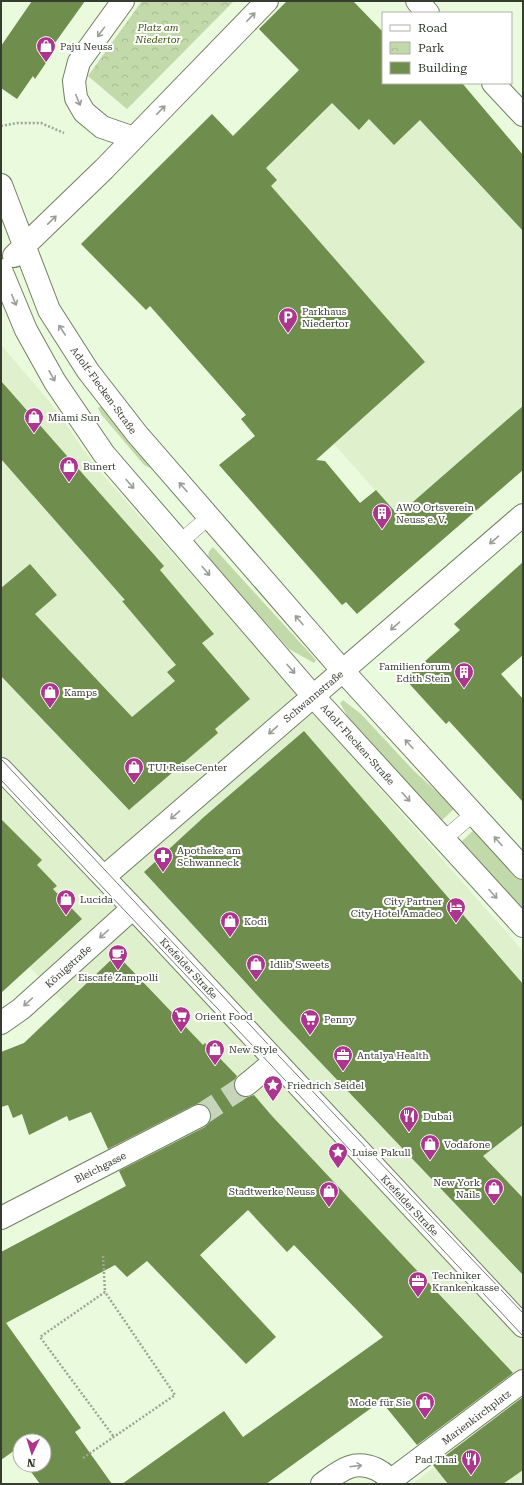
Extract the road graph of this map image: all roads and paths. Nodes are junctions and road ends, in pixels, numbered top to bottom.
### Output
1 (123, 1) edge
2 (266, 1) edge
3 (417, 1) edge
4 (427, 12) edge
5 (494, 84) edge
6 (523, 115) edge
7 (1, 126) edge
8 (66, 133) dead end
9 (134, 138) junction
10 (1, 185) edge
11 (24, 247) junction
12 (1, 269) edge
13 (523, 515) edge
14 (209, 517) junction
15 (180, 542) junction
16 (343, 671) junction
17 (314, 696) junction
18 (1, 769) edge
19 (473, 814) junction
20 (444, 839) junction
21 (523, 868) edge
22 (104, 877) junction
23 (133, 908) junction
24 (523, 926) edge
25 (1, 1023) edge
26 (275, 1061) junction
27 (246, 1085) tunnel mouth
28 (199, 1116) tunnel mouth
29 (1, 1218) edge
30 (103, 1256) dead end
31 (105, 1292) junction
32 (523, 1326) edge
33 (523, 1381) edge
34 (114, 1437) junction
35 (83, 1458) dead end
36 (391, 1482) edge
37 (322, 1484) edge

1 -> 9 street
9 -> 2 street
3 - 4 street
5 - 6 street
7 - 8 path
11 -> 9 street
10 - 11 street, Adolf-Flecken-Straße
11 - 12 street
14 -> 11 street, Adolf-Flecken-Straße
12 -> 15 street, Adolf-Flecken-Straße
13 -> 16 street, Schwannstraße
14 - 15 lane
16 -> 14 street, Adolf-Flecken-Straße
15 -> 17 street, Adolf-Flecken-Straße
16 - 17 street, Schwannstraße
19 -> 16 street, Adolf-Flecken-Straße
17 -> 20 street, Adolf-Flecken-Straße
17 -> 22 street, Schwannstraße
18 - 22 street, Krefelder Straße
19 - 20 lane
21 -> 19 street, Adolf-Flecken-Straße
20 -> 24 street, Adolf-Flecken-Straße
22 - 23 street, Krefelder Straße
23 -> 25 street, Königstraße
23 - 26 street, Krefelder Straße
26 - 27 street
26 - 32 street, Krefelder Straße
28 - 29 street, Bleichgasse
30 - 31 path
31 - 34 path
31 - 34 path
33 - 36 street, Marienkirchplatz
34 - 35 path
37 -> 36 street, Marienkirchplatz

